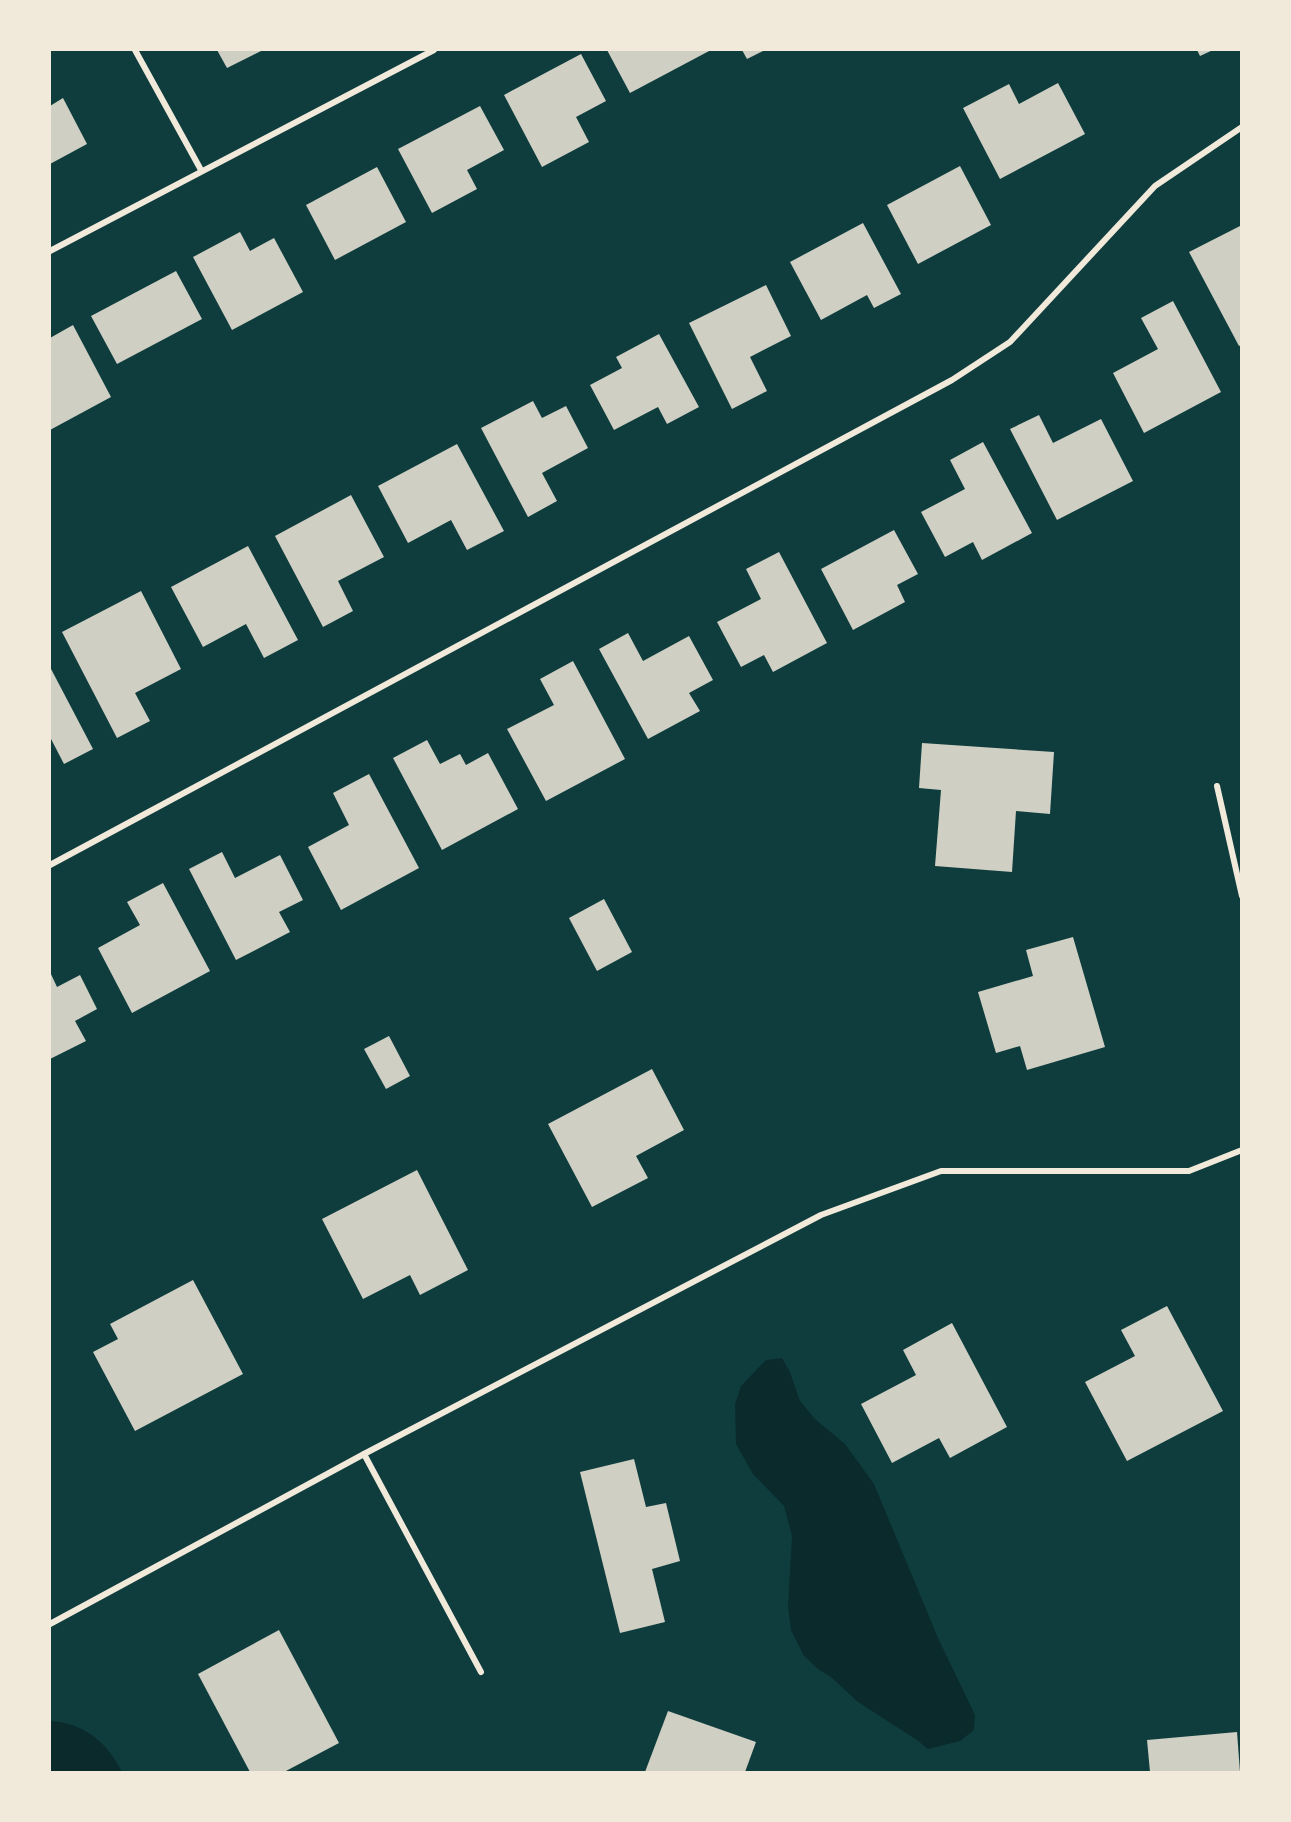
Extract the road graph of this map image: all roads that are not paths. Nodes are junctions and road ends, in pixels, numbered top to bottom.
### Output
1 (135, 50) edge
2 (434, 50) edge
3 (1242, 127) edge
4 (201, 170) junction
5 (50, 251) edge
6 (1217, 786) dead end
7 (50, 865) edge
8 (1242, 896) edge
9 (1242, 1149) edge
10 (364, 1454) junction
11 (50, 1624) edge
12 (481, 1672) dead end

1 - 4 street
2 - 4 street
3 - 7 street
4 - 5 street
6 - 8 street
9 - 10 street
10 - 11 street
10 - 12 street

